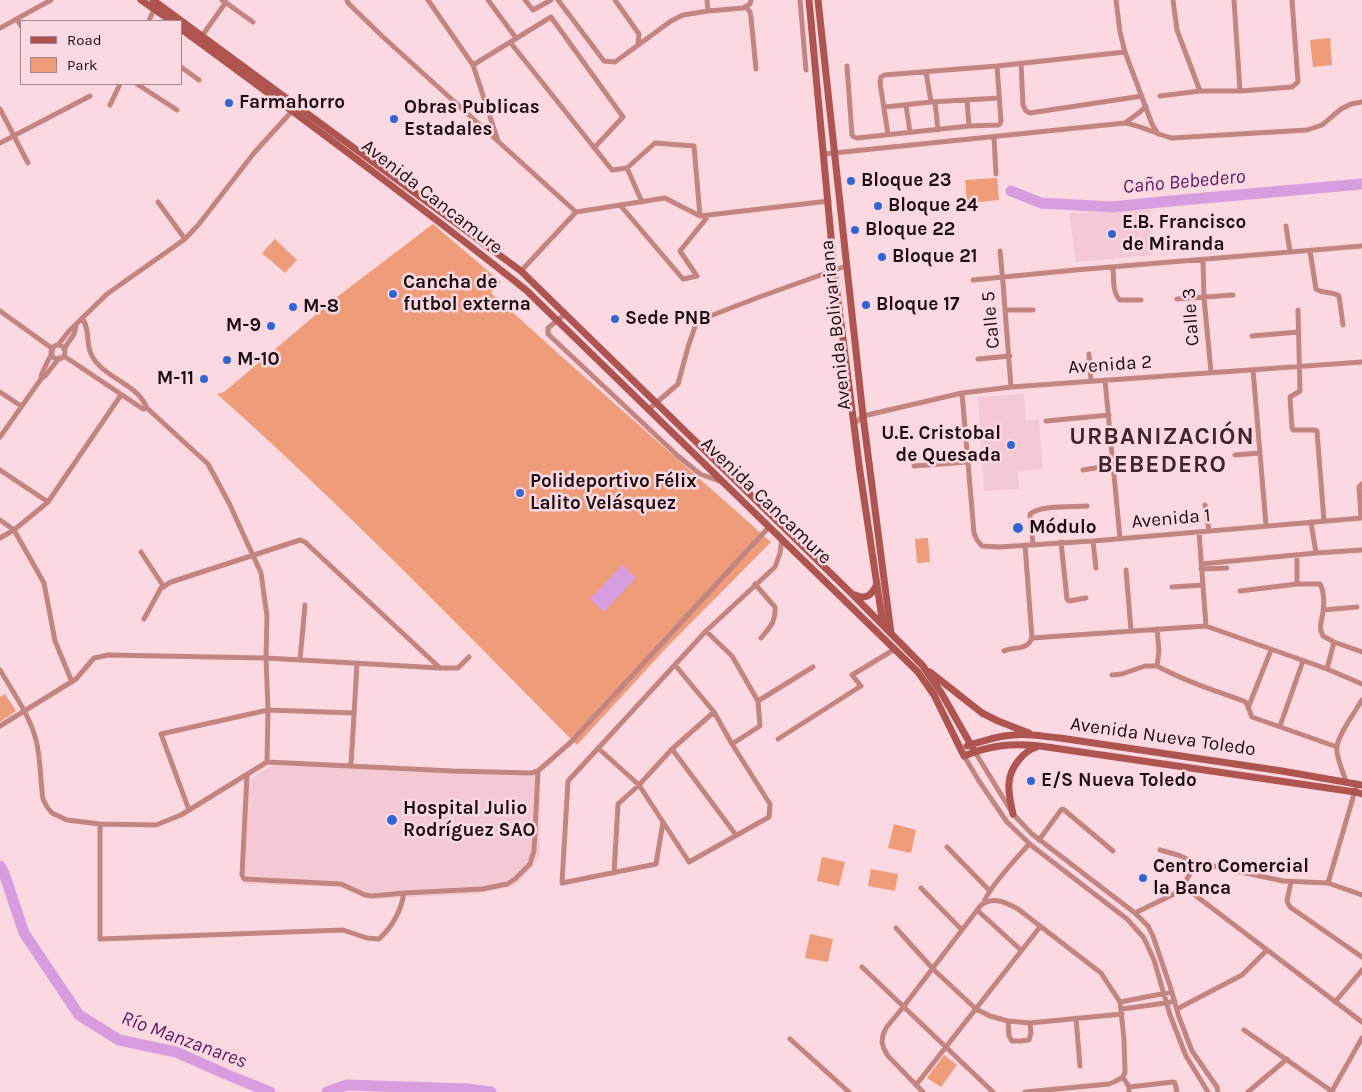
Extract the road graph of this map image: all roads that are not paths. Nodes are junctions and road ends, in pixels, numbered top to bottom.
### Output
1 (51, 0) edge
2 (142, 0) edge
3 (153, 0) edge
4 (347, 0) edge
5 (428, 0) edge
6 (488, 0) edge
7 (525, 0) edge
8 (551, 0) edge
9 (558, 0) edge
10 (707, 0) edge
11 (751, 0) edge
12 (800, 0) edge
13 (809, 0) edge
14 (818, 0) edge
15 (1116, 0) edge
16 (1173, 0) edge
17 (1234, 0) edge
18 (1292, 0) edge
19 (224, 1) edge
20 (617, 1) edge
21 (746, 7) junction
22 (154, 9) junction
23 (708, 11) junction
24 (17, 19) junction
25 (149, 20) edge
26 (169, 20) edge
27 (180, 20) edge
28 (182, 21) edge
29 (253, 22) dead end
30 (20, 24) edge
31 (0, 28) edge
32 (182, 30) edge
33 (639, 34) junction
34 (202, 36) junction
35 (649, 37) junction
36 (516, 38) junction
37 (510, 42) junction
38 (638, 45) junction
39 (1125, 52) junction
40 (1021, 63) junction
41 (473, 65) junction
42 (847, 66) dead end
43 (997, 66) junction
44 (182, 68) edge
45 (756, 68) dead end
46 (806, 70) dead end
47 (926, 72) junction
48 (199, 80) dead end
49 (120, 85) edge
50 (139, 85) edge
51 (1200, 91) junction
52 (1240, 91) junction
53 (90, 96) dead end
54 (1142, 96) junction
55 (1160, 96) dead end
56 (999, 98) junction
57 (967, 100) junction
58 (933, 102) junction
59 (1362, 102) edge
60 (110, 105) dead end
61 (906, 105) junction
62 (1146, 106) junction
63 (885, 107) junction
64 (294, 108) junction
65 (0, 109) edge
66 (177, 110) dead end
67 (1126, 123) junction
68 (969, 126) junction
69 (938, 130) junction
70 (910, 132) junction
71 (888, 134) junction
72 (1158, 134) junction
73 (14, 135) junction
74 (994, 137) junction
75 (499, 142) junction
76 (0, 143) edge
77 (594, 148) junction
78 (834, 153) junction
79 (824, 154) junction
80 (28, 163) dead end
81 (627, 168) junction
82 (996, 174) dead end
83 (158, 202) dead end
84 (642, 202) junction
85 (829, 202) junction
86 (620, 205) junction
87 (576, 212) junction
88 (709, 215) junction
89 (700, 216) junction
90 (1286, 226) dead end
91 (185, 239) junction
92 (484, 243) junction
93 (1362, 246) edge
94 (1310, 250) junction
95 (477, 251) junction
96 (1000, 251) dead end
97 (1290, 252) junction
98 (1203, 260) junction
99 (846, 266) junction
100 (1113, 267) junction
101 (834, 269) junction
102 (521, 270) junction
103 (1002, 276) junction
104 (973, 280) dead end
105 (1233, 295) dead end
106 (1204, 298) junction
107 (1177, 299) dead end
108 (1141, 300) dead end
109 (1005, 310) junction
110 (1033, 310) dead end
111 (1298, 310) dead end
112 (0, 311) edge
113 (565, 314) junction
114 (82, 318) junction
115 (557, 321) junction
116 (76, 325) junction
117 (1343, 325) dead end
118 (1299, 332) junction
119 (1252, 336) dead end
120 (54, 349) junction
121 (64, 349) junction
122 (1089, 354) dead end
123 (1010, 356) junction
124 (61, 357) junction
125 (978, 359) dead end
126 (1362, 362) edge
127 (1300, 367) junction
128 (1253, 370) junction
129 (1211, 372) junction
130 (41, 379) junction
131 (1105, 380) junction
132 (1091, 382) junction
133 (1012, 387) junction
134 (0, 392) edge
135 (962, 393) junction
136 (121, 395) junction
137 (656, 403) junction
138 (21, 406) junction
139 (147, 408) junction
140 (648, 410) junction
141 (852, 410) junction
142 (1109, 415) junction
143 (863, 416) junction
144 (1046, 421) dead end
145 (854, 424) junction
146 (0, 436) edge
147 (1260, 453) junction
148 (1234, 455) dead end
149 (968, 462) junction
150 (1113, 465) junction
151 (914, 466) dead end
152 (0, 470) edge
153 (1083, 470) dead end
154 (723, 482) junction
155 (1362, 484) edge
156 (746, 491) junction
157 (738, 497) junction
158 (48, 502) junction
159 (1205, 505) dead end
160 (1086, 506) dead end
161 (1361, 518) edge
162 (0, 520) edge
163 (1324, 521) junction
164 (1311, 522) junction
165 (1266, 525) junction
166 (769, 527) junction
167 (14, 530) junction
168 (1209, 531) junction
169 (1199, 532) junction
170 (0, 538) edge
171 (1120, 538) junction
172 (782, 539) junction
173 (1092, 541) junction
174 (1061, 542) junction
175 (1032, 544) junction
176 (1025, 545) junction
177 (1362, 550) edge
178 (141, 552) dead end
179 (1316, 553) junction
180 (253, 554) junction
181 (1297, 556) junction
182 (1201, 566) junction
183 (1096, 568) dead end
184 (1227, 568) dead end
185 (1126, 570) dead end
186 (877, 583) junction
187 (755, 584) junction
188 (1297, 584) junction
189 (1203, 585) junction
190 (164, 587) junction
191 (1172, 587) dead end
192 (1240, 590) dead end
193 (852, 594) junction
194 (1086, 598) dead end
195 (305, 605) dead end
196 (1357, 607) dead end
197 (1323, 610) junction
198 (144, 619) dead end
199 (883, 625) junction
200 (1206, 626) junction
201 (1157, 629) junction
202 (1131, 630) junction
203 (706, 631) junction
204 (891, 633) junction
205 (761, 638) dead end
206 (1032, 638) junction
207 (885, 640) junction
208 (1334, 642) junction
209 (894, 648) junction
210 (1271, 650) junction
211 (1004, 651) dead end
212 (1362, 652) edge
213 (470, 657) dead end
214 (266, 658) junction
215 (300, 660) junction
216 (1303, 661) junction
217 (357, 664) junction
218 (675, 665) junction
219 (923, 666) junction
220 (1157, 666) junction
221 (812, 667) dead end
222 (440, 668) junction
223 (0, 670) edge
224 (1327, 670) junction
225 (1112, 675) dead end
226 (72, 682) junction
227 (1362, 684) edge
228 (1362, 700) edge
229 (758, 701) junction
230 (1248, 709) junction
231 (268, 710) junction
232 (24, 712) junction
233 (714, 712) junction
234 (354, 714) junction
235 (0, 726) edge
236 (1280, 726) junction
237 (1036, 736) junction
238 (778, 739) dead end
239 (732, 744) junction
240 (970, 745) junction
241 (1040, 746) junction
242 (1337, 747) junction
243 (598, 748) junction
244 (960, 748) junction
245 (672, 749) junction
246 (975, 752) junction
247 (964, 756) junction
248 (267, 762) junction
249 (351, 765) junction
250 (538, 771) junction
251 (247, 775) junction
252 (1346, 781) junction
253 (1360, 784) edge
254 (639, 785) junction
255 (1359, 793) edge
256 (189, 810) junction
257 (1013, 814) junction
258 (663, 822) junction
259 (100, 824) junction
260 (736, 835) junction
261 (1039, 840) junction
262 (1029, 844) junction
263 (947, 847) dead end
264 (1160, 850) dead end
265 (1113, 851) dead end
266 (1196, 863) junction
267 (614, 873) junction
268 (1290, 882) junction
269 (1328, 883) junction
270 (1183, 886) junction
271 (921, 888) dead end
272 (990, 891) junction
273 (404, 892) junction
274 (1362, 896) edge
275 (984, 903) junction
276 (977, 910) junction
277 (1135, 913) junction
278 (1040, 927) junction
279 (896, 928) dead end
280 (962, 930) junction
281 (1021, 950) junction
282 (1267, 950) junction
283 (1362, 957) edge
284 (862, 967) dead end
285 (933, 969) junction
286 (1362, 970) edge
287 (1172, 992) junction
288 (1164, 994) junction
289 (1149, 997) junction
290 (1175, 1001) junction
291 (1120, 1002) junction
292 (1334, 1002) junction
293 (1166, 1004) junction
294 (1150, 1005) junction
295 (904, 1006) junction
296 (976, 1009) junction
297 (1177, 1009) junction
298 (1122, 1012) junction
299 (1076, 1018) junction
300 (1008, 1021) junction
301 (1362, 1022) edge
302 (1030, 1023) junction
303 (1244, 1030) dead end
304 (1362, 1038) edge
305 (790, 1039) dead end
306 (946, 1047) junction
307 (1287, 1060) junction
308 (1080, 1066) dead end
309 (1122, 1077) junction
310 (916, 1085) junction
311 (1129, 1089) edge
312 (1219, 1090) edge
313 (1040, 1091) edge
314 (849, 1092) edge
315 (923, 1092) edge
316 (993, 1092) edge
317 (1025, 1092) edge
318 (1177, 1092) edge
319 (1208, 1092) edge
320 (1248, 1092) edge
321 (1332, 1092) edge

1 - 24 street
2 - 22 main road
3 - 27 main road, Avenida Cancamure
4 - 75 street
5 - 41 street
6 - 36 street
7 - 8 street
9 - 38 street
10 - 23 street
11 - 21 street
12 - 46 street
13 - 79 main road, Avenida Bolivariana
14 - 78 main road, Avenida Bolivariana
15 - 39 street
16 - 51 street
17 - 52 street
18 - 52 street
19 - 29 street
19 - 34 street
20 - 33 street
21 - 23 street
21 - 45 street
22 - 25 street
22 - 26 main road
23 - 35 street
24 - 30 street
24 - 31 street
28 - 34 main road, Avenida Cancamure
32 - 64 main road, Avenida Cancamure
33 - 35 street
33 - 38 street
34 - 64 main road, Avenida Cancamure
35 - 38 street
36 - 37 street
36 - 77 street
37 - 41 street
37 - 77 street
39 - 40 street
39 - 54 street
40 - 43 street
40 - 54 street
41 - 75 street
42 - 71 street
43 - 47 street
43 - 56 street
44 - 48 street
47 - 58 street
47 - 63 street
49 - 60 street
50 - 66 street
51 - 52 street
51 - 55 street
53 - 73 street
54 - 62 street
56 - 57 street
56 - 68 street
57 - 58 street
57 - 68 street
58 - 61 street
58 - 69 street
59 - 72 street
61 - 63 street
61 - 70 street
62 - 67 street
62 - 72 street
63 - 71 street
64 - 91 street
64 - 92 main road, Avenida Cancamure
64 - 95 main road, Avenida Cancamure
65 - 73 street
67 - 72 street
67 - 74 street
68 - 69 street
69 - 70 street
70 - 71 street
73 - 76 street
73 - 80 street
74 - 78 street
74 - 82 street
75 - 87 street
77 - 81 street
78 - 79 street
78 - 99 main road, Avenida Bolivariana
79 - 85 main road, Avenida Bolivariana
81 - 84 street
81 - 89 street
83 - 91 street
84 - 86 street
84 - 89 street
85 - 88 street
85 - 101 main road, Avenida Bolivariana
86 - 87 street
86 - 88 street
87 - 102 street
88 - 89 street
90 - 97 street
91 - 114 street
92 - 95 street
92 - 102 main road, Avenida Cancamure
93 - 94 street
94 - 97 street
94 - 117 street
95 - 115 main road, Avenida Cancamure
96 - 103 street, Calle 5
97 - 98 street
98 - 100 street
98 - 106 street, Calle 3
99 - 101 street
99 - 143 main road, Avenida Bolivariana
100 - 103 street
100 - 108 street
101 - 137 street
101 - 141 main road, Avenida Bolivariana
102 - 113 main road, Avenida Cancamure
103 - 104 street
103 - 109 street, Calle 5
105 - 106 street
106 - 107 street
106 - 129 street, Calle 3
109 - 110 street
109 - 123 street, Calle 5
111 - 118 street
112 - 120 street
113 - 115 street
113 - 137 main road, Avenida Cancamure
114 - 116 street
114 - 139 street
115 - 140 main road, Avenida Cancamure
115 - 154 street
116 - 120 street
116 - 121 street
118 - 119 street
118 - 127 street
120 - 121 street
120 - 124 street
120 - 130 street
121 - 124 street
122 - 132 street
123 - 125 street
123 - 133 street, Calle 5
124 - 130 street
124 - 136 street
126 - 127 street, Avenida 2
127 - 128 street, Avenida 2
127 - 163 street
128 - 129 street, Avenida 2
128 - 147 street
129 - 131 street, Avenida 2
130 - 138 street
131 - 132 street, Avenida 2
131 - 142 street
132 - 133 street, Avenida 2
133 - 135 street, Avenida 2
134 - 138 street
135 - 143 street, Avenida 2
135 - 149 street
136 - 139 street
136 - 158 street
137 - 140 street
137 - 156 main road, Avenida Cancamure
138 - 146 street
139 - 180 street
140 - 154 main road, Avenida Cancamure
141 - 143 street
141 - 145 main road, Avenida Bolivariana
142 - 144 street
142 - 150 street
143 - 145 street
143 - 204 main road, Avenida Bolivariana
145 - 186 main road, Avenida Bolivariana
147 - 148 street
147 - 165 street
149 - 151 street
149 - 176 street, Avenida 1
150 - 153 street
150 - 171 street
152 - 158 street
154 - 157 main road, Avenida Cancamure
155 - 161 street
156 - 157 street
156 - 193 main road, Avenida Cancamure
157 - 166 main road, Avenida Cancamure
158 - 167 street
159 - 168 street
160 - 175 street
161 - 163 street, Avenida 1
162 - 167 street
163 - 164 street, Avenida 1
164 - 165 street, Avenida 1
164 - 179 street
165 - 168 street, Avenida 1
166 - 172 main road, Avenida Cancamure
166 - 250 street
167 - 170 street
167 - 226 street
168 - 169 street, Avenida 1
169 - 171 street, Avenida 1
169 - 182 street
171 - 173 street, Avenida 1
172 - 187 street
172 - 207 main road, Avenida Cancamure
173 - 174 street, Avenida 1
173 - 183 street
174 - 175 street, Avenida 1
174 - 194 street
175 - 176 street, Avenida 1
176 - 206 street
177 - 179 street
178 - 190 street
179 - 181 street
180 - 190 street
180 - 214 street
180 - 222 street
181 - 182 street
181 - 188 street
182 - 184 street
182 - 189 street
185 - 202 street
186 - 193 main road
186 - 199 main road, Avenida Bolivariana
187 - 203 street
187 - 205 street
188 - 192 street
188 - 197 street
189 - 191 street
189 - 200 street
190 - 198 street
193 - 199 main road, Avenida Cancamure
195 - 215 street
196 - 197 street
197 - 208 street
199 - 204 main road, Avenida Cancamure
199 - 207 main road, Avenida Bolivariana
200 - 201 street
200 - 210 street
201 - 202 street
201 - 220 street
202 - 206 street
203 - 218 street
203 - 229 street
204 - 209 main road, Avenida Bolivariana
204 - 219 main road, Avenida Cancamure
206 - 211 street
207 - 209 main road, Avenida Cancamure
208 - 212 street
208 - 224 street
209 - 238 street
209 - 244 main road, Avenida Cancamure
210 - 216 street
210 - 230 street
213 - 222 street
214 - 215 street
214 - 226 street
214 - 231 street
215 - 217 street
216 - 224 street
216 - 236 street
217 - 222 street
217 - 234 street
218 - 233 street
218 - 243 street
219 - 237 main road
219 - 240 main road, Avenida Cancamure
220 - 225 street
220 - 230 street
221 - 229 street
223 - 232 street
224 - 227 street
226 - 232 street
228 - 242 street
229 - 239 street
230 - 236 street
231 - 234 street
231 - 248 street
231 - 256 street
232 - 235 street
232 - 259 street
233 - 239 street
233 - 245 street
234 - 249 street
236 - 242 street
237 - 240 main road, Avenida Nueva Toledo
237 - 252 main road, Avenida Nueva Toledo
239 - 260 street
240 - 244 main road, Avenida Nueva Toledo
240 - 246 main road, Avenida Cancamure
241 - 246 main road, Avenida Nueva Toledo
241 - 255 main road, Avenida Nueva Toledo
241 - 257 main road
242 - 252 street
243 - 254 street
243 - 267 street
244 - 247 main road, Avenida Cancamure
245 - 254 street
245 - 260 street
246 - 247 main road, Avenida Nueva Toledo
246 - 257 street, Avenida Cancamure
247 - 262 street, Avenida Cancamure
248 - 249 street
248 - 251 street
249 - 250 street
250 - 273 street
251 - 256 street
251 - 273 street
252 - 253 main road, Avenida Nueva Toledo
253 - 255 street
254 - 258 street
254 - 267 street
255 - 269 street
256 - 259 street
257 - 261 street, Avenida Cancamure
258 - 260 street
258 - 267 street
259 - 273 street
261 - 265 street
261 - 277 street, Avenida Cancamure
262 - 272 street
262 - 288 street, Avenida Cancamure
263 - 272 street
264 - 266 street
266 - 268 street
266 - 270 street
268 - 269 street
268 - 283 street
269 - 274 street
270 - 277 street
270 - 282 street
271 - 280 street
272 - 275 street
275 - 276 street
275 - 278 street
276 - 280 street
276 - 281 street
277 - 287 street, Avenida Cancamure
278 - 281 street
278 - 291 street
279 - 285 street
280 - 285 street
281 - 296 street
282 - 292 street
282 - 297 street
284 - 295 street
285 - 295 street
285 - 296 street
286 - 292 street
287 - 288 street
287 - 290 street, Avenida Cancamure
288 - 289 street
288 - 293 street, Avenida Cancamure
289 - 291 street
289 - 294 street
290 - 293 street
290 - 297 street, Avenida Cancamure
291 - 298 street
292 - 301 street
293 - 294 street
293 - 319 street, Avenida Cancamure
294 - 298 street
295 - 306 street
295 - 310 street
296 - 300 street
296 - 306 street
297 - 312 street
298 - 299 street
298 - 309 street
299 - 302 street
299 - 308 street
300 - 302 street
300 - 302 street
303 - 307 street
304 - 321 street
305 - 314 street
306 - 310 street
306 - 316 street
307 - 320 street
307 - 321 street
309 - 311 street
309 - 313 street
310 - 315 street
311 - 318 street
313 - 317 street

